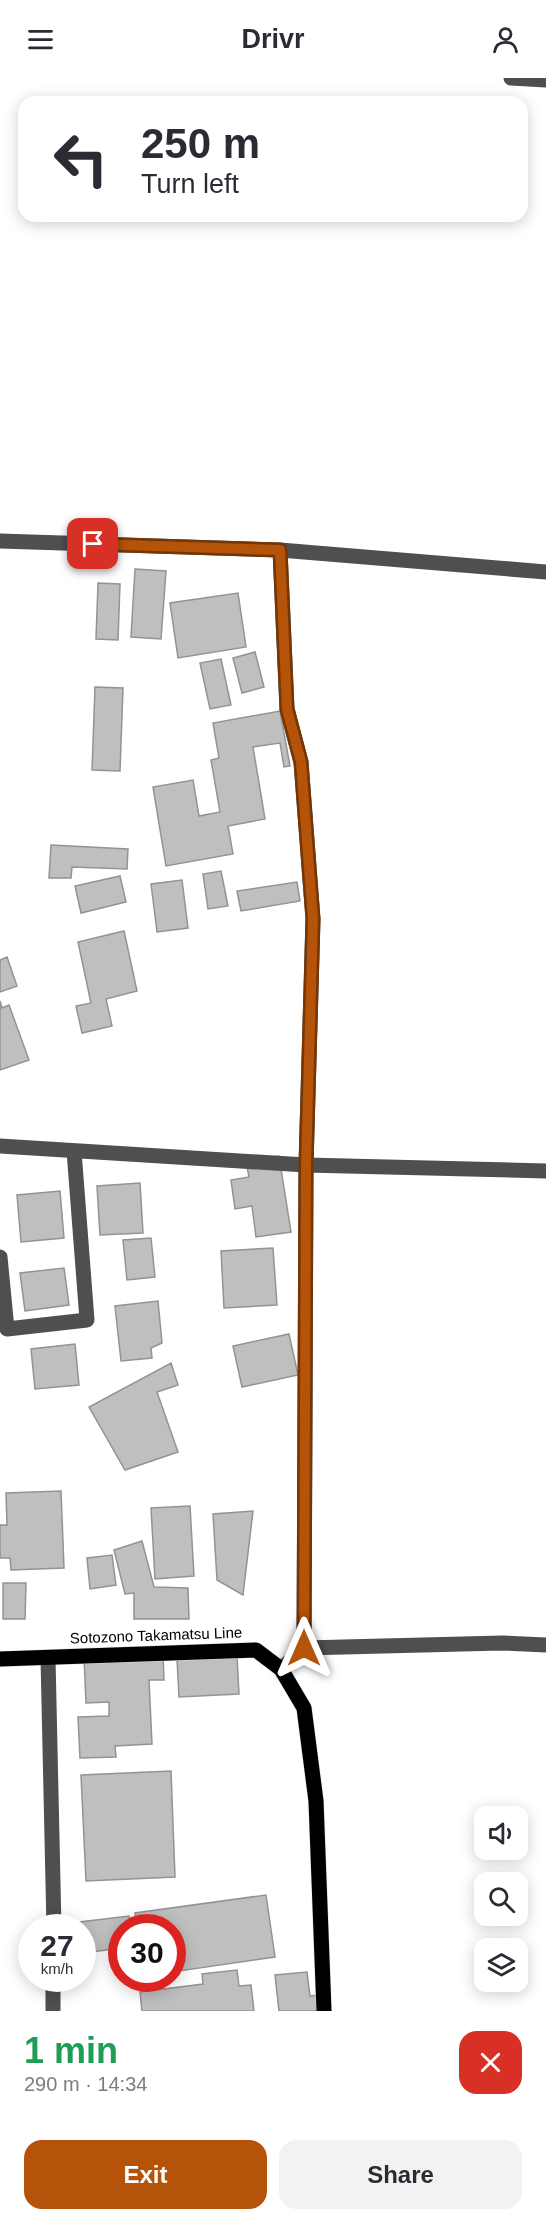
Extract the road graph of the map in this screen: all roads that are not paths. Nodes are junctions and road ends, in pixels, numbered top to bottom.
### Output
1 (511, 78) edge
2 (546, 80) edge
3 (0, 541) edge
4 (280, 550) junction
5 (546, 572) edge
6 (0, 1146) edge
7 (74, 1151) junction
8 (306, 1165) junction
9 (546, 1171) edge
10 (0, 1257) edge
11 (546, 1645) edge
12 (304, 1648) junction
13 (48, 1658) junction
14 (0, 1659) edge
15 (281, 1669) junction
16 (54, 1914) edge
17 (53, 1992) edge
18 (53, 2011) edge
19 (324, 2011) edge

1 - 2 street
3 - 4 street
4 - 5 street
4 - 8 street
6 - 7 street
7 - 8 street
7 - 10 street
8 - 9 street
8 - 12 street
11 - 12 street
12 - 15 street
13 - 14 main road, Sotozono Takamatsu Line
13 - 15 main road, Sotozono Takamatsu Line
13 - 16 street
15 - 19 main road, Sotozono Takamatsu Line
17 - 18 street

